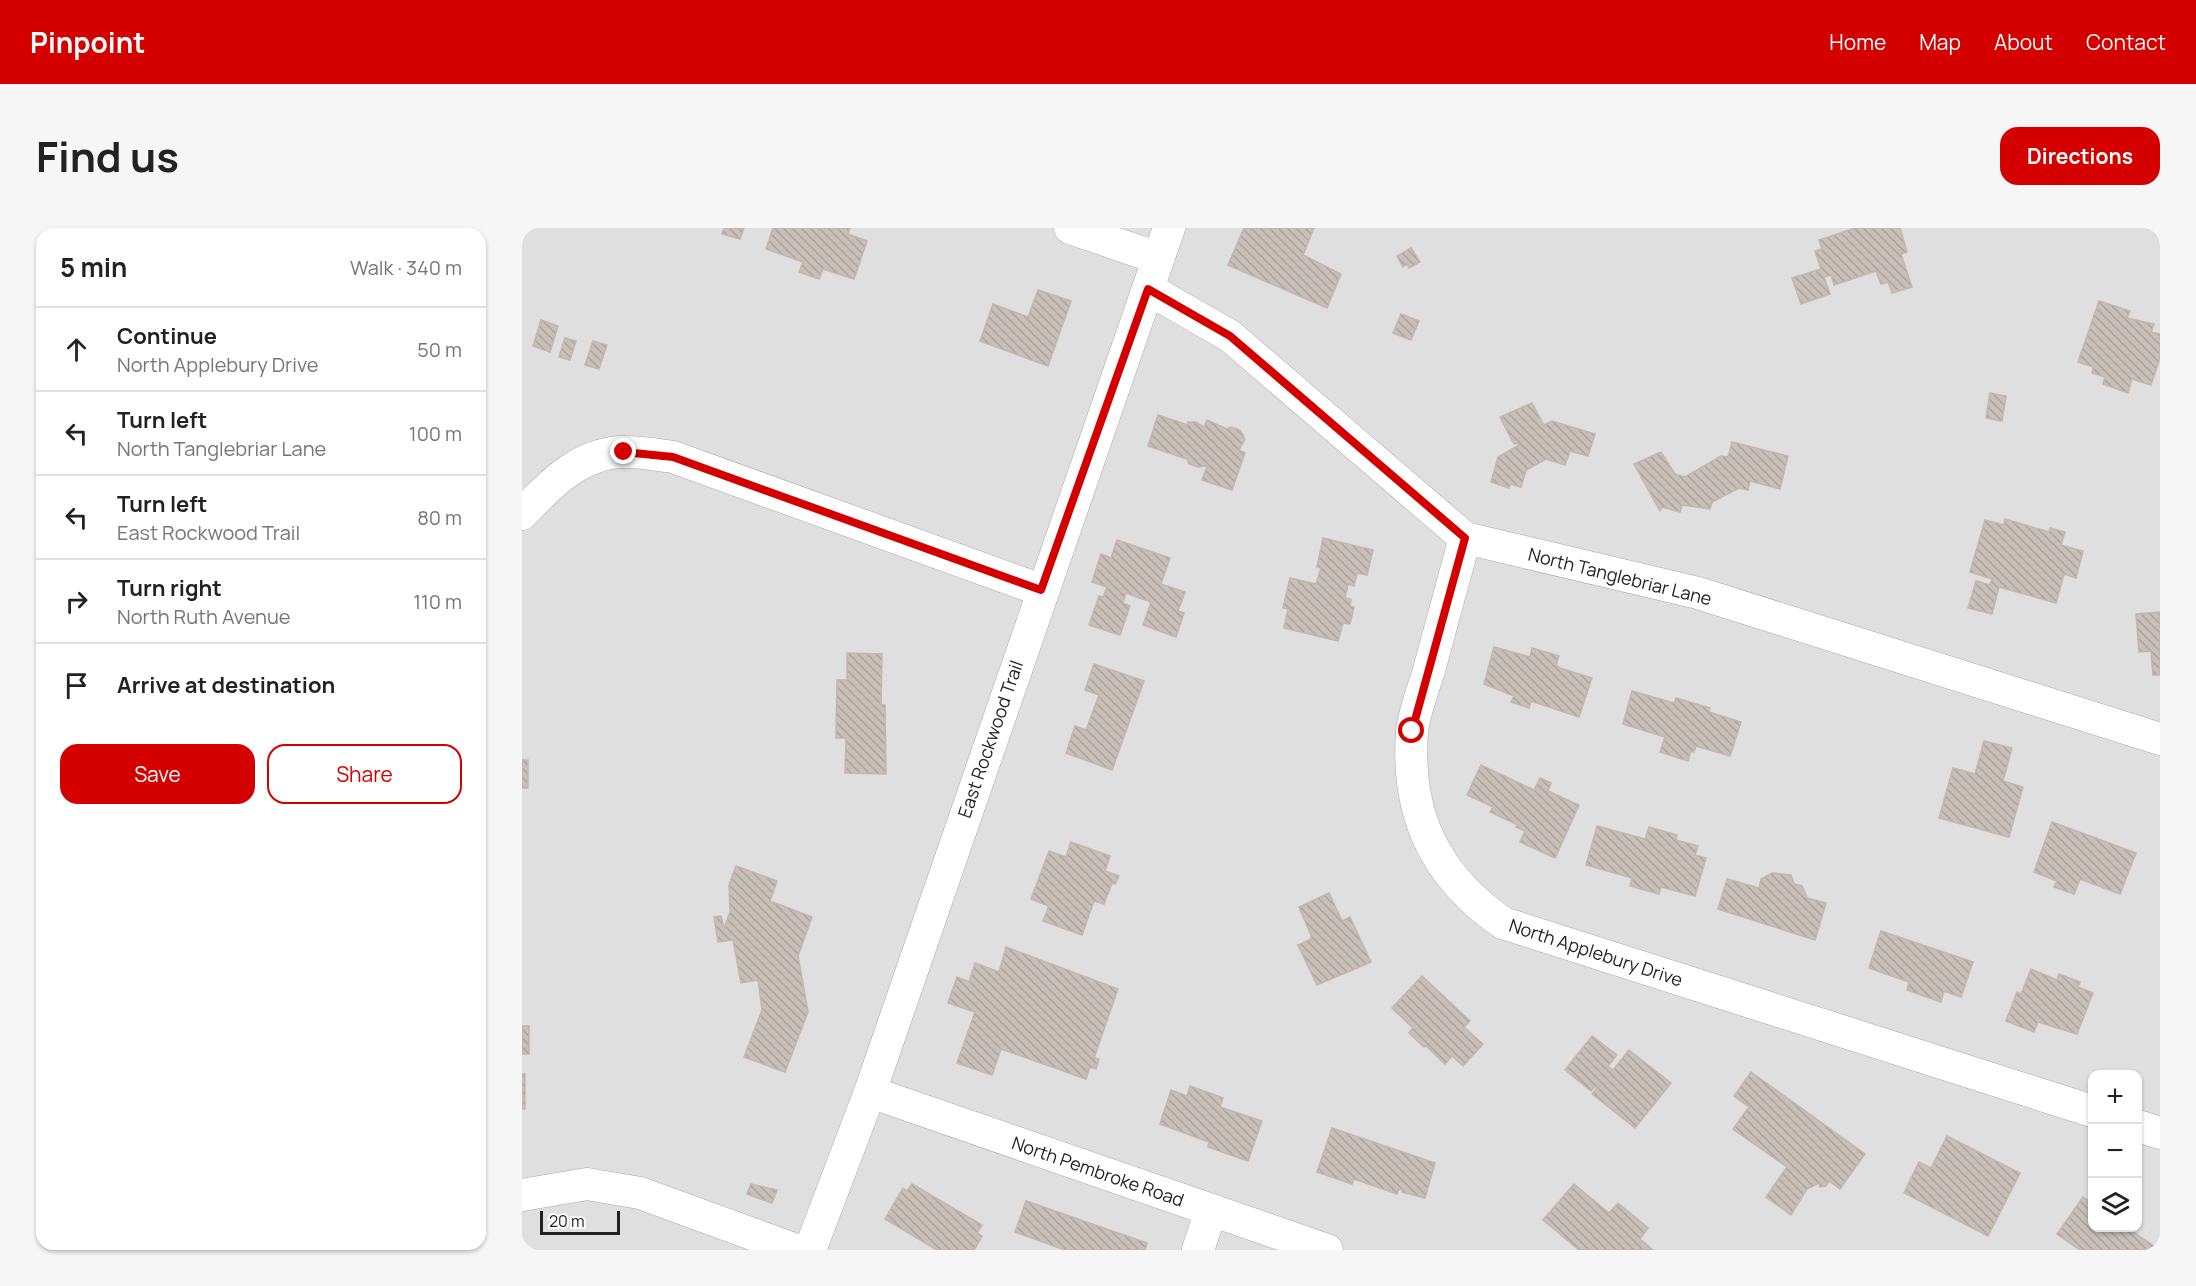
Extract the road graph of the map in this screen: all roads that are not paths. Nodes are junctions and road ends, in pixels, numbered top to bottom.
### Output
1 (1071, 228) edge
2 (1169, 228) edge
3 (1158, 258) junction
4 (1148, 289) junction
5 (522, 514) edge
6 (1465, 538) junction
7 (1041, 590) junction
8 (2160, 739) edge
9 (870, 1092) junction
10 (2088, 1110) edge
11 (2142, 1127) edge
12 (2160, 1133) edge
13 (522, 1195) edge
14 (1211, 1210) junction
15 (796, 1250) edge
16 (810, 1250) edge
17 (1198, 1250) edge
18 (1327, 1250) edge

1 - 3 street
2 - 3 street, East Rockwood Trail
3 - 4 street, East Rockwood Trail
4 - 6 street, North Tanglebriar Lane
4 - 7 street, East Rockwood Trail
5 - 7 street
6 - 8 street, North Tanglebriar Lane
6 - 10 street, North Applebury Drive
7 - 9 street, East Rockwood Trail
9 - 14 street, North Pembroke Road
9 - 16 street, East Rockwood Trail
11 - 12 street
13 - 15 street
14 - 17 street
14 - 18 street, North Pembroke Road

